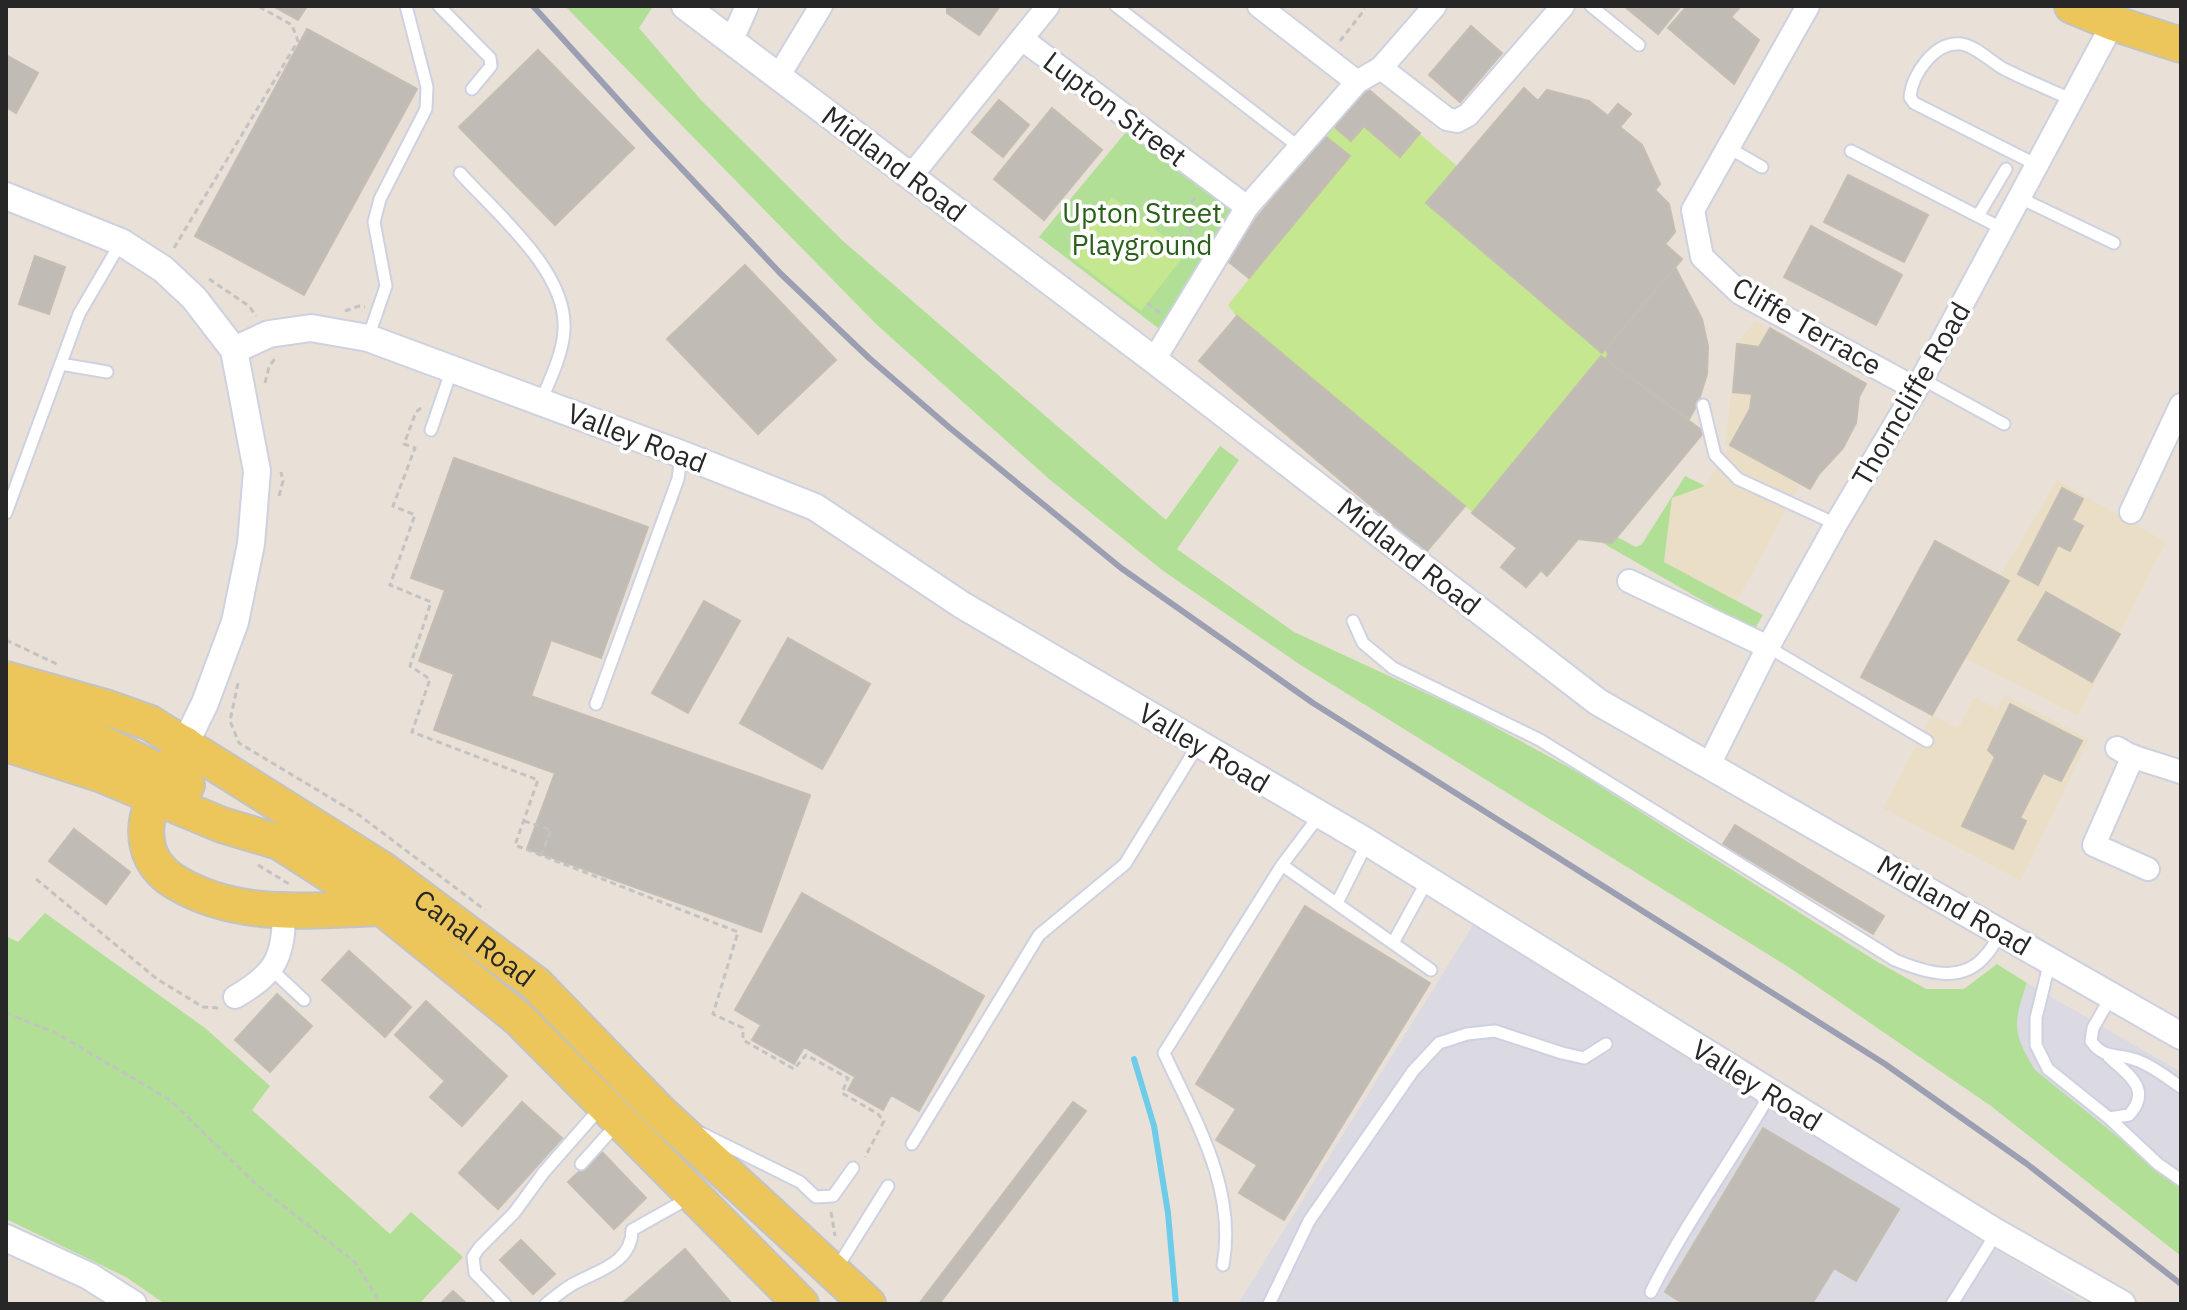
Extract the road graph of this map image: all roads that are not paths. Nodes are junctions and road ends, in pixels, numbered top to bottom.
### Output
1 (406, 6) edge
2 (439, 6) edge
3 (685, 6) edge
4 (747, 6) edge
5 (821, 6) edge
6 (1048, 6) edge
7 (1116, 6) edge
8 (1259, 6) edge
9 (1435, 6) edge
10 (1563, 6) edge
11 (1591, 6) edge
12 (1808, 6) edge
13 (2072, 6) edge
14 (2113, 23) junction
15 (1022, 39) junction
16 (2177, 41) edge
17 (731, 42) junction
18 (1639, 45) dead end
19 (1381, 68) junction
20 (778, 77) junction
21 (1357, 82) junction
22 (472, 89) dead end
23 (2073, 100) junction
24 (1299, 147) junction
25 (1729, 148) junction
26 (1851, 151) dead end
27 (2037, 165) junction
28 (1762, 167) dead end
29 (2006, 169) dead end
30 (460, 173) dead end
31 (911, 176) junction
32 (6, 196) edge
33 (2020, 198) junction
34 (1247, 207) junction
35 (1978, 216) junction
36 (2003, 229) junction
37 (121, 242) junction
38 (2114, 243) dead end
39 (368, 338) junction
40 (234, 350) junction
41 (1154, 360) junction
42 (61, 364) junction
43 (452, 369) junction
44 (107, 372) dead end
45 (1919, 384) junction
46 (540, 401) junction
47 (1703, 405) dead end
48 (2181, 405) edge
49 (2004, 424) dead end
50 (431, 430) dead end
51 (681, 454) junction
52 (2131, 512) dead end
53 (6, 513) edge
54 (1836, 524) junction
55 (1629, 581) dead end
56 (1353, 621) dead end
57 (1768, 647) junction
58 (6, 679) edge
59 (596, 704) dead end
60 (6, 714) edge
61 (1927, 741) dead end
62 (6, 744) edge
63 (185, 744) junction
64 (1198, 745) junction
65 (1709, 765) junction
66 (2181, 772) edge
67 (162, 786) junction
68 (1319, 816) junction
69 (1367, 842) junction
70 (1282, 865) junction
71 (2148, 869) dead end
72 (1427, 881) junction
73 (290, 900) junction
74 (1337, 903) junction
75 (382, 908) junction
76 (2000, 932) junction
77 (1393, 943) junction
78 (2051, 961) junction
79 (272, 970) junction
80 (1431, 970) dead end
81 (2112, 995) junction
82 (304, 1000) dead end
83 (232, 1003) road end
84 (2181, 1036) edge
85 (1606, 1044) dead end
86 (2108, 1056) junction
87 (2181, 1087) edge
88 (1770, 1094) junction
89 (661, 1113) junction
90 (614, 1114) junction
91 (2109, 1118) junction
92 (912, 1144) dead end
93 (581, 1164) dead end
94 (856, 1167) road end
95 (2181, 1180) edge
96 (888, 1186) dead end
97 (693, 1195) junction
98 (1994, 1231) junction
99 (6, 1238) edge
100 (746, 1252) junction
101 (839, 1265) junction
102 (1223, 1265) dead end
103 (1651, 1292) dead end
104 (133, 1304) edge
105 (505, 1304) edge
106 (546, 1304) edge
107 (782, 1304) edge
108 (801, 1304) edge
109 (868, 1304) edge
110 (1269, 1304) edge
111 (1952, 1304) edge
112 (2122, 1304) edge

1 - 39 lane
2 - 22 lane
3 - 17 street, Midland Road
4 - 17 street
5 - 20 street
6 - 15 street
7 - 24 lane
8 - 21 street
9 - 19 street
10 - 19 street
11 - 18 lane
12 - 25 street
13 - 14 main road
14 - 16 main road
14 - 23 street, Thorncliffe Road
15 - 31 street
15 - 34 street, Lupton Street
17 - 20 street, Midland Road
19 - 21 street
20 - 31 street, Midland Road
21 - 24 street
23 - 27 street, Thorncliffe Road
23 - 27 lane
24 - 34 street
25 - 28 lane
25 - 45 street, Cliffe Terrace
26 - 35 lane
27 - 33 street, Thorncliffe Road
29 - 35 lane
30 - 46 lane
31 - 41 street, Midland Road
32 - 37 street
33 - 36 street, Thorncliffe Road
33 - 38 lane
34 - 41 street
35 - 36 lane
36 - 45 street, Thorncliffe Road
37 - 40 street
37 - 42 lane
39 - 40 street, Valley Road
39 - 43 street, Valley Road
40 - 63 street
41 - 65 street, Midland Road
42 - 44 lane
42 - 53 lane
43 - 46 street, Valley Road
43 - 50 lane
45 - 49 lane
45 - 54 street, Thorncliffe Road
46 - 51 street, Valley Road
47 - 54 lane
48 - 52 street
51 - 59 lane
51 - 64 street, Valley Road
54 - 57 street, Thorncliffe Road
55 - 57 street
56 - 76 lane
57 - 61 lane
57 - 65 street, Thorncliffe Road
58 - 63 main road, Canal Road
60 - 67 main road
62 - 67 main road
63 - 67 main road
63 - 89 main road, Canal Road
64 - 68 street, Valley Road
64 - 92 lane
65 - 76 street, Midland Road
66 - 71 street
67 - 73 main road
67 - 75 main road, Canal Road
68 - 69 street, Valley Road
68 - 70 lane
69 - 72 street, Valley Road
69 - 74 lane
70 - 74 lane
70 - 102 lane
72 - 77 lane
72 - 88 street, Valley Road
73 - 75 main road
73 - 79 street
74 - 77 lane
75 - 90 main road, Canal Road
76 - 78 street, Midland Road
77 - 80 lane
78 - 81 street, Midland Road
78 - 91 lane
79 - 82 lane
79 - 83 street
81 - 84 street, Midland Road
81 - 86 lane
85 - 110 lane
86 - 87 lane
86 - 91 lane
88 - 98 street, Valley Road
88 - 103 lane
89 - 94 lane
89 - 101 main road, Canal Road
90 - 93 lane
90 - 97 main road, Canal Road
90 - 105 lane
91 - 95 lane
96 - 101 lane
97 - 100 main road, Canal Road
97 - 106 lane
98 - 111 lane
98 - 112 street, Valley Road
99 - 104 street
100 - 107 main road
100 - 108 main road, Canal Road
101 - 109 main road, Canal Road

